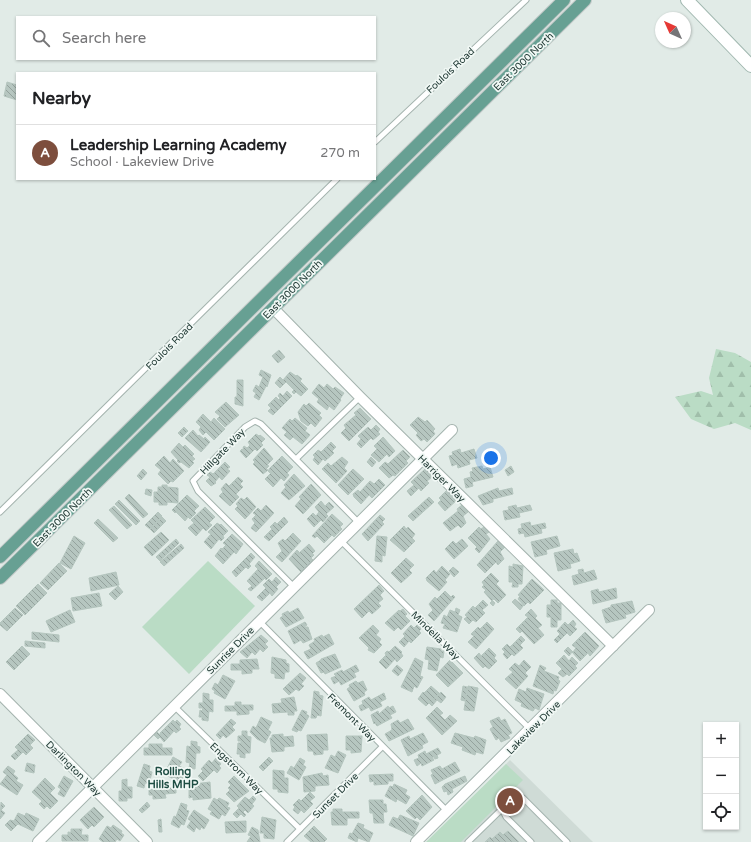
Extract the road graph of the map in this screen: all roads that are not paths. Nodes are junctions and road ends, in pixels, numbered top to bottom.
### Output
1 (526, 0) edge
2 (564, 0) edge
3 (585, 0) edge
4 (687, 0) edge
5 (751, 66) edge
6 (376, 141) edge
7 (337, 180) edge
8 (273, 308) junction
9 (360, 397) junction
10 (452, 430) dead end
11 (296, 459) junction
12 (423, 459) junction
13 (0, 512) edge
14 (359, 523) junction
15 (341, 541) junction
16 (0, 557) edge
17 (0, 578) edge
18 (295, 588) junction
19 (649, 610) dead end
20 (259, 621) junction
21 (614, 646) junction
22 (0, 694) edge
23 (174, 706) junction
24 (530, 729) junction
25 (382, 747) junction
26 (93, 786) junction
27 (505, 806) junction
28 (447, 811) junction
29 (300, 829) junction
30 (38, 842) edge
31 (147, 842) edge
32 (287, 842) edge
33 (416, 842) edge
34 (468, 842) edge
35 (531, 842) edge
36 (567, 842) edge

1 - 6 lane, Foulois Road
2 - 16 main road, East 3000 North
3 - 8 main road, East 3000 North
4 - 5 street
7 - 13 lane, Foulois Road
8 - 9 street, Harriger Way
8 - 17 main road, East 3000 North
9 - 11 lane
9 - 12 street, Harriger Way
10 - 12 street, Sunrise Drive
11 - 14 lane, Hillgate Way
11 - 18 lane, Hillgate Way
12 - 14 street, Sunrise Drive
12 - 21 street, Harriger Way
14 - 15 street, Sunrise Drive
15 - 18 street, Sunrise Drive
15 - 24 lane, Mindella Way
18 - 20 street, Sunrise Drive
19 - 21 street, Lakeview Drive
20 - 23 street, Sunrise Drive
20 - 25 lane, Fremont Way
21 - 24 street, Lakeview Drive
22 - 26 street, Darlington Way
23 - 26 street, Sunrise Drive
23 - 29 lane, Engstrom Way
24 - 28 street, Lakeview Drive
25 - 28 lane, Fremont Way
25 - 29 lane, Sunset Drive
26 - 30 street, Sunrise Drive
26 - 31 street, Darlington Way
27 - 34 lane
27 - 35 lane
27 - 36 lane
28 - 33 street, Lakeview Drive
29 - 32 lane, Sunset Drive

